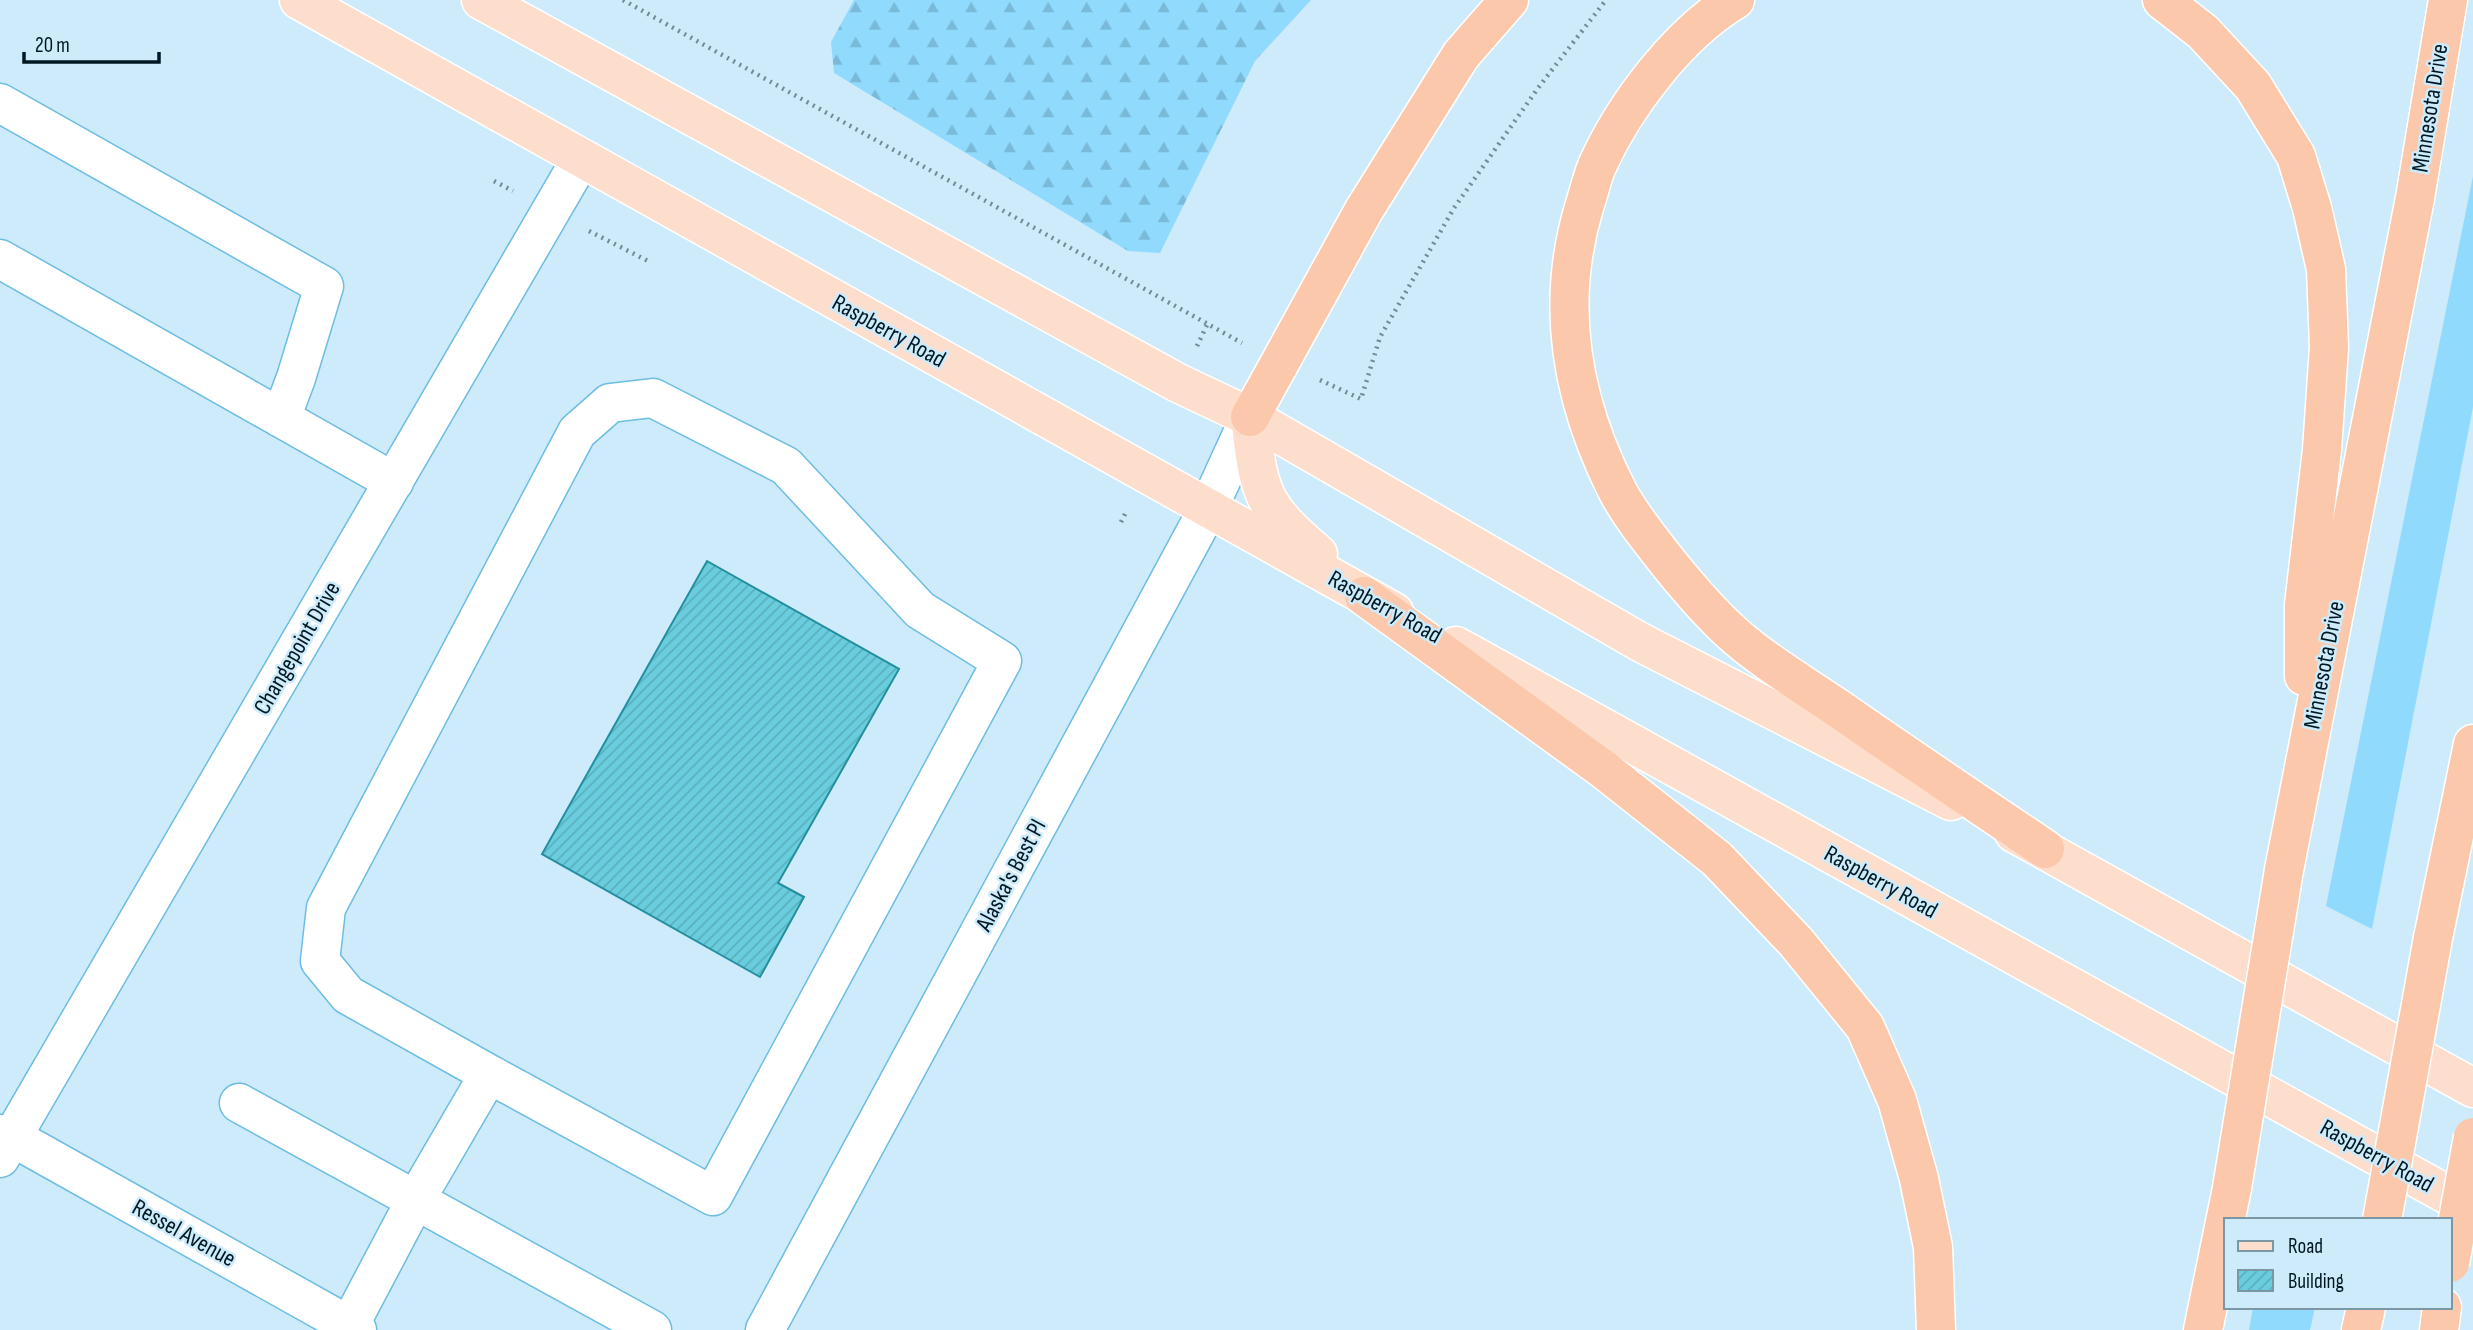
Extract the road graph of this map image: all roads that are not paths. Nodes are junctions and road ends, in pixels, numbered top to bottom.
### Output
1 (299, 0) edge
2 (481, 0) edge
3 (1509, 0) edge
4 (1735, 0) edge
5 (2162, 0) edge
6 (2448, 0) edge
7 (0, 103) edge
8 (581, 159) junction
9 (0, 259) edge
10 (1250, 417) junction
11 (281, 418) junction
12 (394, 482) junction
13 (1208, 509) junction
14 (1364, 596) junction
15 (2473, 744) edge
16 (2304, 765) junction
17 (2045, 849) junction
18 (489, 1074) junction
19 (2473, 1088) edge
20 (239, 1103) dead end
21 (2473, 1137) edge
22 (4, 1143) edge
23 (415, 1201) junction
24 (2473, 1209) edge
25 (2226, 1218) edge
26 (2382, 1218) edge
27 (2224, 1227) edge
28 (2452, 1252) edge
29 (2366, 1309) edge
30 (353, 1328) edge
31 (652, 1330) edge
32 (765, 1330) edge
33 (1936, 1330) edge
34 (2203, 1330) edge
35 (2361, 1330) edge

1 - 8 main road, Raspberry Road
2 - 10 main road
3 - 10 highway
4 - 17 highway
5 - 16 highway
6 - 16 highway, Minnesota Drive
7 - 11 street
8 - 12 street, Changepoint Drive
8 - 13 main road, Raspberry Road
9 - 11 street
10 - 13 street, Alaska's Best PI
10 - 14 main road
10 - 17 main road
11 - 12 street
12 - 22 street, Changepoint Drive
13 - 14 main road, Raspberry Road
13 - 32 street, Alaska's Best PI
14 - 24 main road, Raspberry Road
14 - 33 highway
15 - 26 highway, bridge
16 - 25 highway, Minnesota Drive, bridge
17 - 19 main road
18 - 18 street
18 - 23 street
20 - 23 street
21 - 28 highway, bridge
22 - 30 street, Ressel Avenue
23 - 30 street
23 - 31 street
27 - 34 highway, Minnesota Drive, bridge
29 - 35 highway

